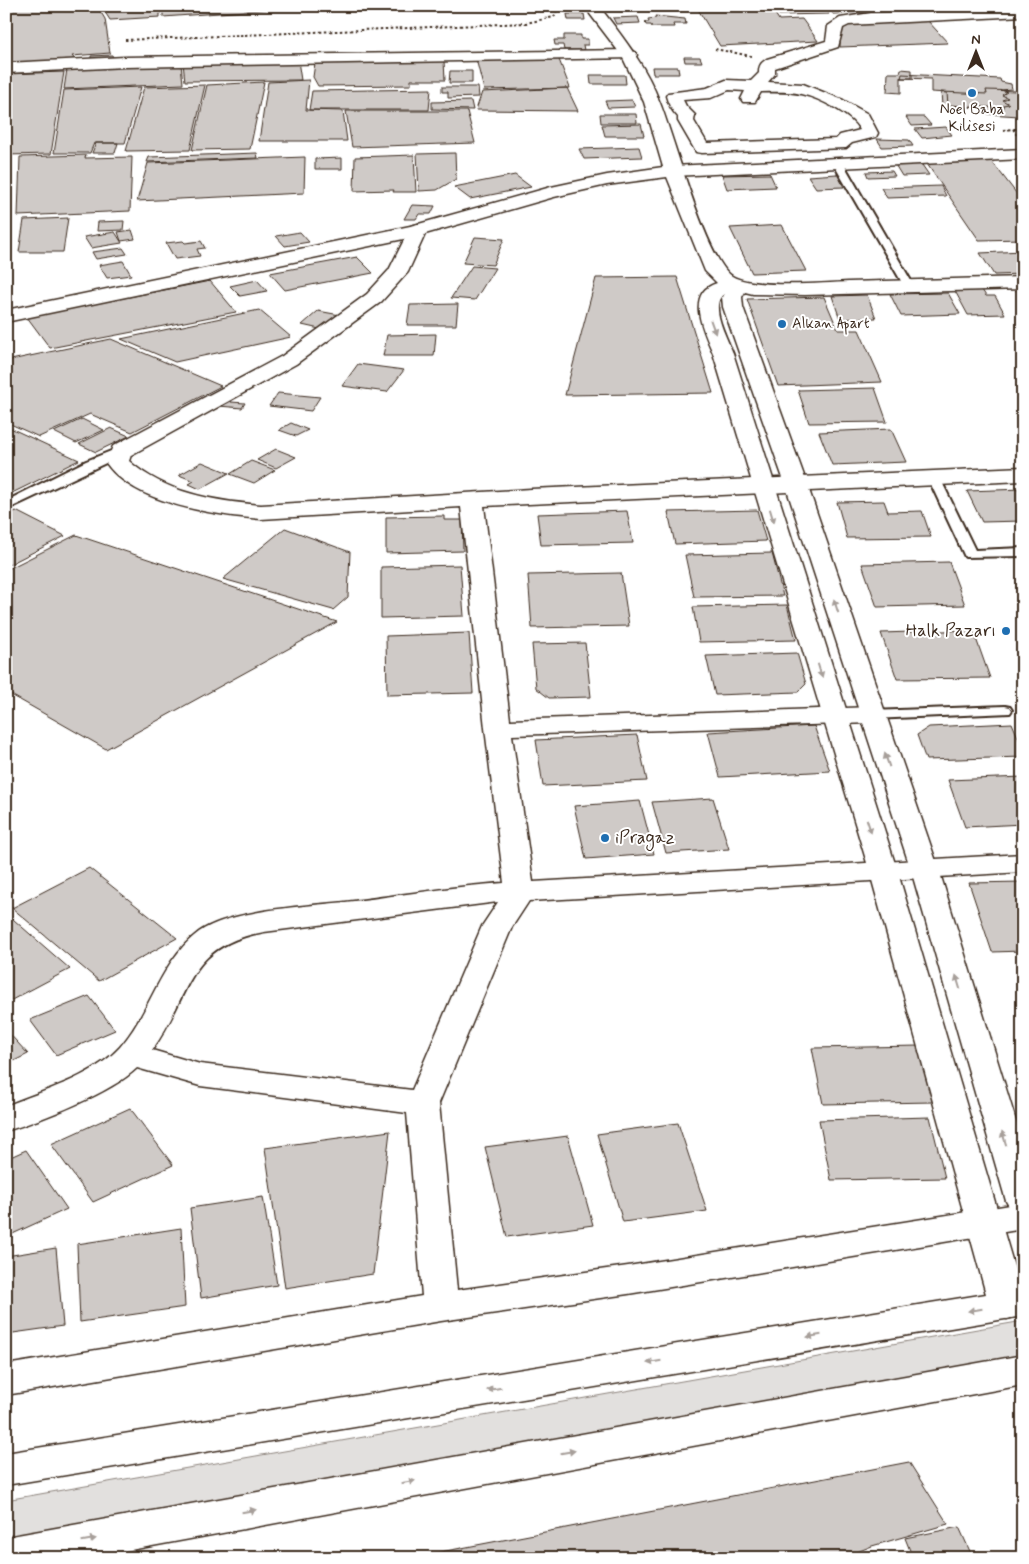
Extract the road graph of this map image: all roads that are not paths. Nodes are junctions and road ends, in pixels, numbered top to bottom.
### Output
1 (594, 6) edge
2 (1023, 12) edge
3 (629, 55) junction
4 (6, 68) edge
5 (756, 86) junction
6 (748, 102) dead end
7 (1023, 154) edge
8 (838, 163) junction
9 (673, 171) junction
10 (418, 230) junction
11 (1023, 283) edge
12 (740, 284) junction
13 (909, 286) junction
14 (6, 316) edge
15 (121, 451) junction
16 (1023, 474) edge
17 (934, 478) junction
18 (796, 484) junction
19 (763, 485) junction
20 (472, 499) junction
21 (6, 506) edge
22 (1023, 552) edge
23 (1005, 710) dead end
24 (872, 714) junction
25 (834, 716) junction
26 (498, 728) junction
27 (1023, 864) edge
28 (925, 870) junction
29 (884, 872) junction
30 (520, 892) junction
31 (130, 1055) junction
32 (422, 1103) junction
33 (6, 1119) edge
34 (1023, 1201) edge
35 (1023, 1216) edge
36 (983, 1222) junction
37 (1015, 1303) edge
38 (441, 1306) junction
39 (1023, 1370) edge
40 (6, 1380) edge
41 (6, 1469) edge
42 (6, 1555) edge

1 - 3 main road
2 - 5 main road
3 - 4 main road
3 - 9 main road
5 - 5 main road
5 - 6 main road
7 - 8 main road
8 - 9 main road
8 - 13 lane
9 - 10 main road
9 - 12 main road
10 - 14 main road
10 - 15 main road
11 - 13 main road
12 - 13 main road
12 - 18 main road
12 -> 19 main road
15 - 20 main road
15 - 21 lane
16 - 17 main road
17 - 18 main road
17 - 22 lane
18 - 19 main road
24 -> 18 main road
19 - 20 main road
19 -> 25 main road
20 - 26 main road
23 - 24 lane
24 - 25 main road
28 -> 24 main road
25 - 26 main road
25 -> 29 main road
26 - 30 main road
27 - 28 main road
28 - 29 main road
34 -> 28 main road
29 - 30 main road
29 - 36 main road
30 - 31 main road
30 - 32 main road
31 - 32 main road
31 - 33 main road
32 - 38 main road
35 - 36 main road
36 - 37 main road
36 - 38 main road
37 -> 41 main road
38 - 40 main road
42 -> 39 main road

